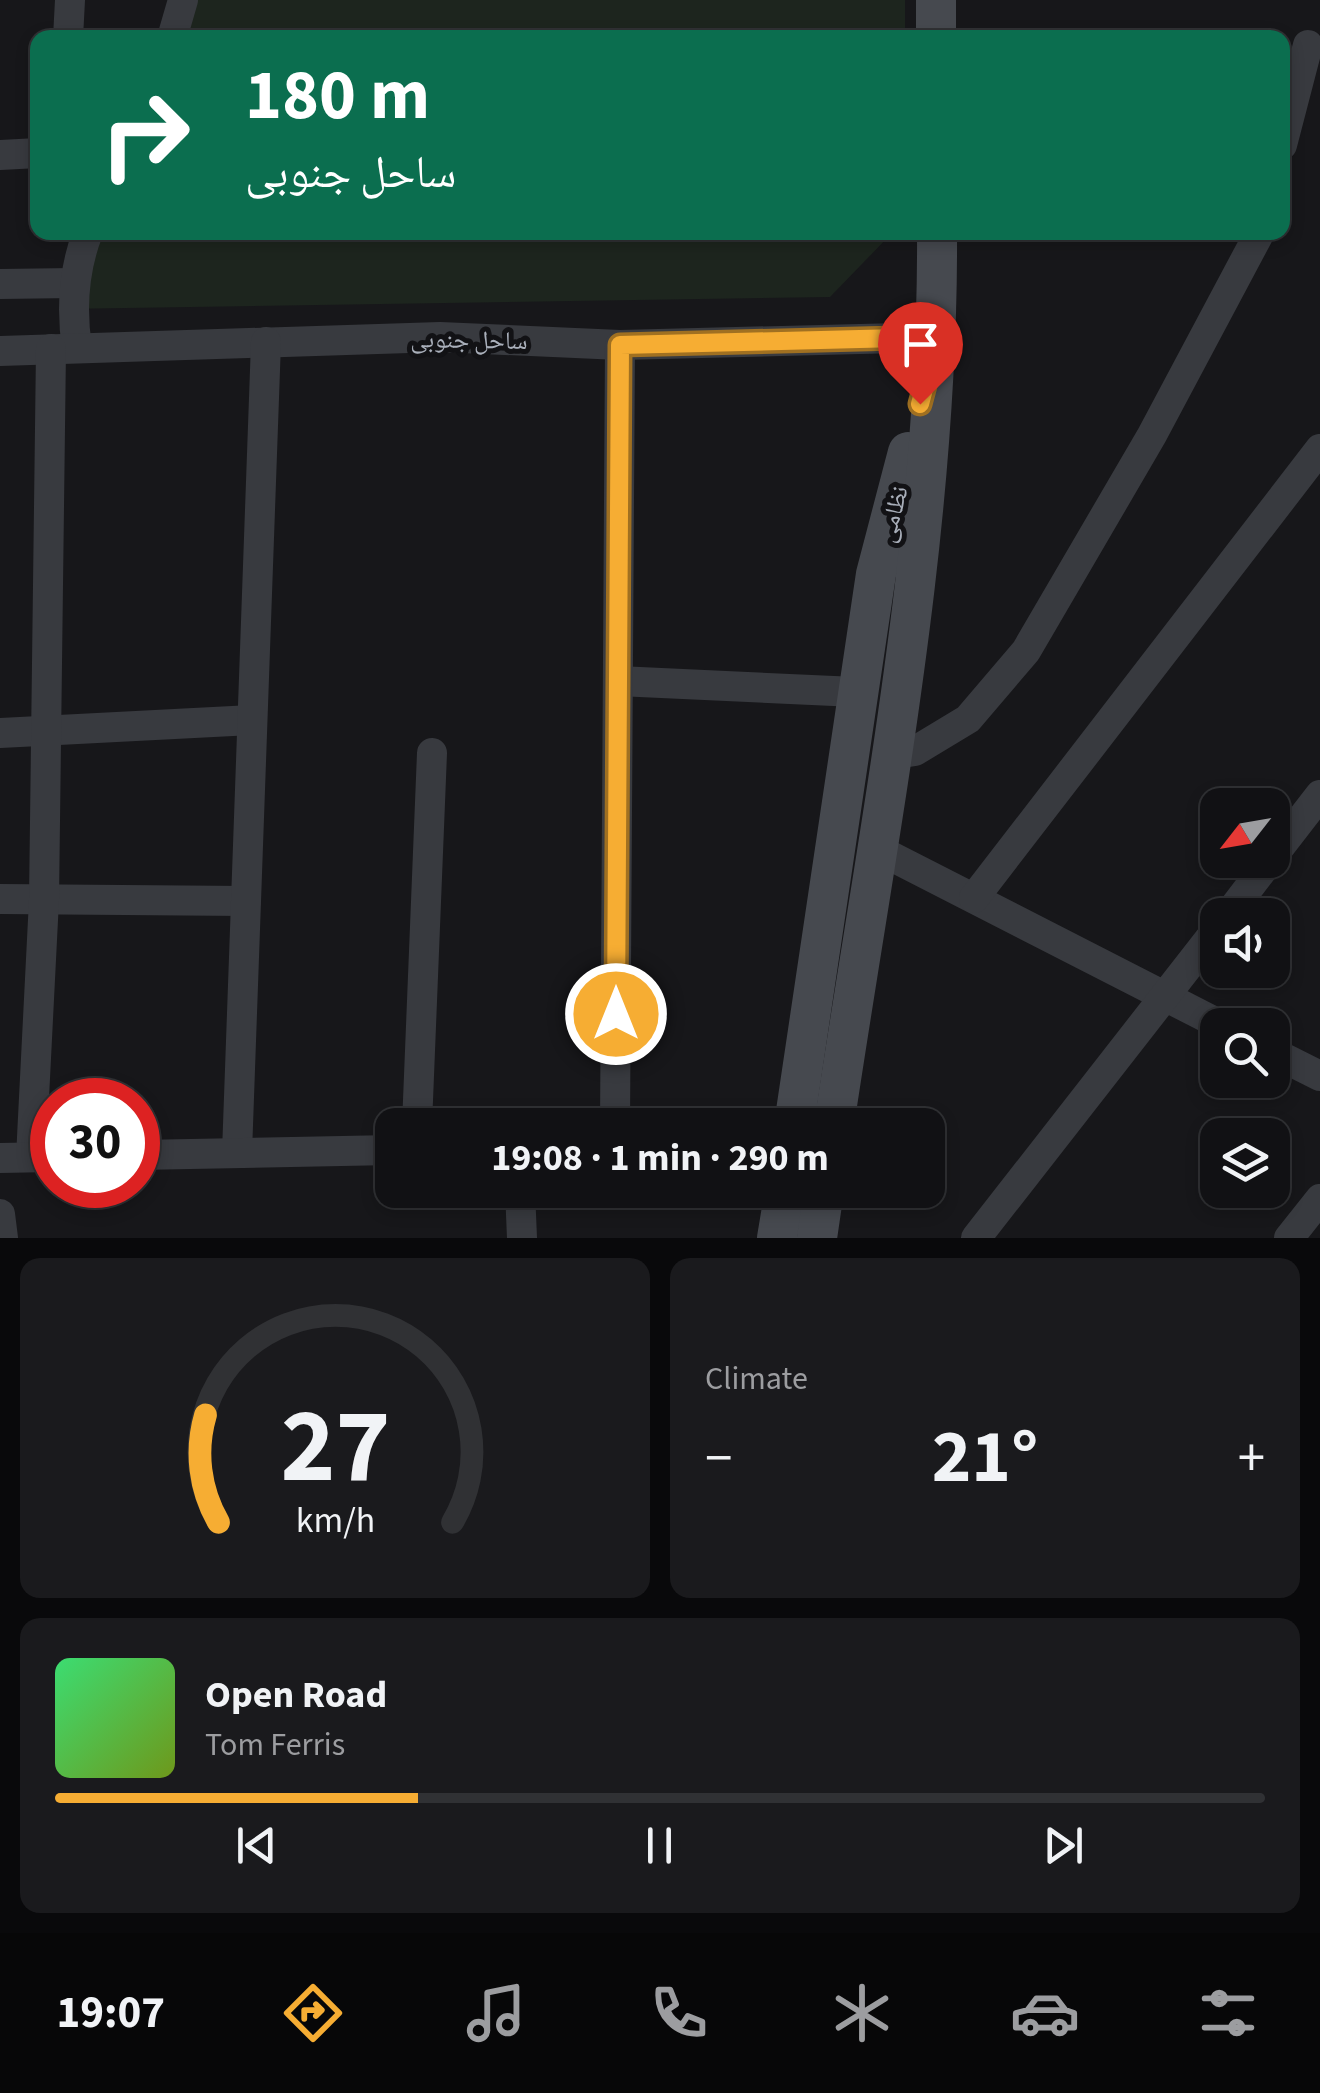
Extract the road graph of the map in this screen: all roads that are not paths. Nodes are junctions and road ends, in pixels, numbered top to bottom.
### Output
1 (70, 0) edge
2 (183, 0) edge
3 (936, 0) edge
4 (68, 30) edge
5 (174, 30) edge
6 (936, 30) edge
7 (1308, 45) dead end
8 (1290, 114) edge
9 (30, 153) edge
10 (0, 154) edge
11 (86, 240) edge
12 (938, 240) edge
13 (1256, 240) edge
14 (74, 283) junction
15 (0, 284) edge
16 (938, 337) junction
17 (266, 342) junction
18 (620, 345) junction
19 (64, 349) junction
20 (0, 350) edge
21 (1320, 449) edge
22 (618, 682) junction
23 (856, 692) junction
24 (252, 720) junction
25 (46, 730) junction
26 (0, 733) edge
27 (432, 753) dead end
28 (889, 755) junction
29 (1320, 794) edge
30 (1290, 833) edge
31 (875, 848) junction
32 (1256, 878) edge
33 (974, 898) junction
34 (1241, 898) edge
35 (0, 899) edge
36 (44, 900) junction
37 (246, 901) junction
38 (1200, 951) edge
39 (1165, 997) junction
40 (1200, 1015) edge
41 (1290, 1061) edge
42 (1320, 1076) edge
43 (418, 1108) edge
44 (615, 1108) edge
45 (796, 1108) edge
46 (837, 1108) edge
47 (375, 1150) edge
48 (237, 1153) junction
49 (160, 1155) edge
50 (28, 1157) edge
51 (1320, 1200) edge
52 (521, 1208) edge
53 (782, 1208) edge
54 (821, 1208) edge
55 (0, 1214) edge
56 (3, 1238) edge
57 (522, 1238) edge
58 (778, 1238) edge
59 (817, 1238) edge
60 (976, 1238) edge
61 (1288, 1238) edge

1 - 4 street
2 - 5 street
3 - 6 street
7 - 8 street
9 - 10 street
11 - 14 street
12 - 16 street
13 - 28 street
14 - 15 street
14 - 19 street
16 - 18 street, ساحل جنوبی
16 - 23 street, نظامی
16 - 28 street, نظامی
17 - 18 street, ساحل جنوبی
17 - 19 street, ساحل جنوبی
17 - 24 street
18 - 22 street
19 - 20 street, ساحل جنوبی
19 - 25 street
21 - 33 street
22 - 23 street
22 - 44 street
23 - 45 street, نظامی
24 - 25 street
24 - 37 street
25 - 26 street
25 - 36 street
27 - 43 street
28 - 31 street, نظامی
29 - 30 street
31 - 33 street
31 - 46 street, نظامی
32 - 34 street
33 - 39 street
35 - 36 street
36 - 37 street
36 - 50 street
37 - 48 street
38 - 39 street
39 - 40 street
39 - 60 street
41 - 42 street
47 - 48 street
48 - 49 street
51 - 61 street
52 - 57 street
53 - 58 street
54 - 59 street
55 - 56 street

